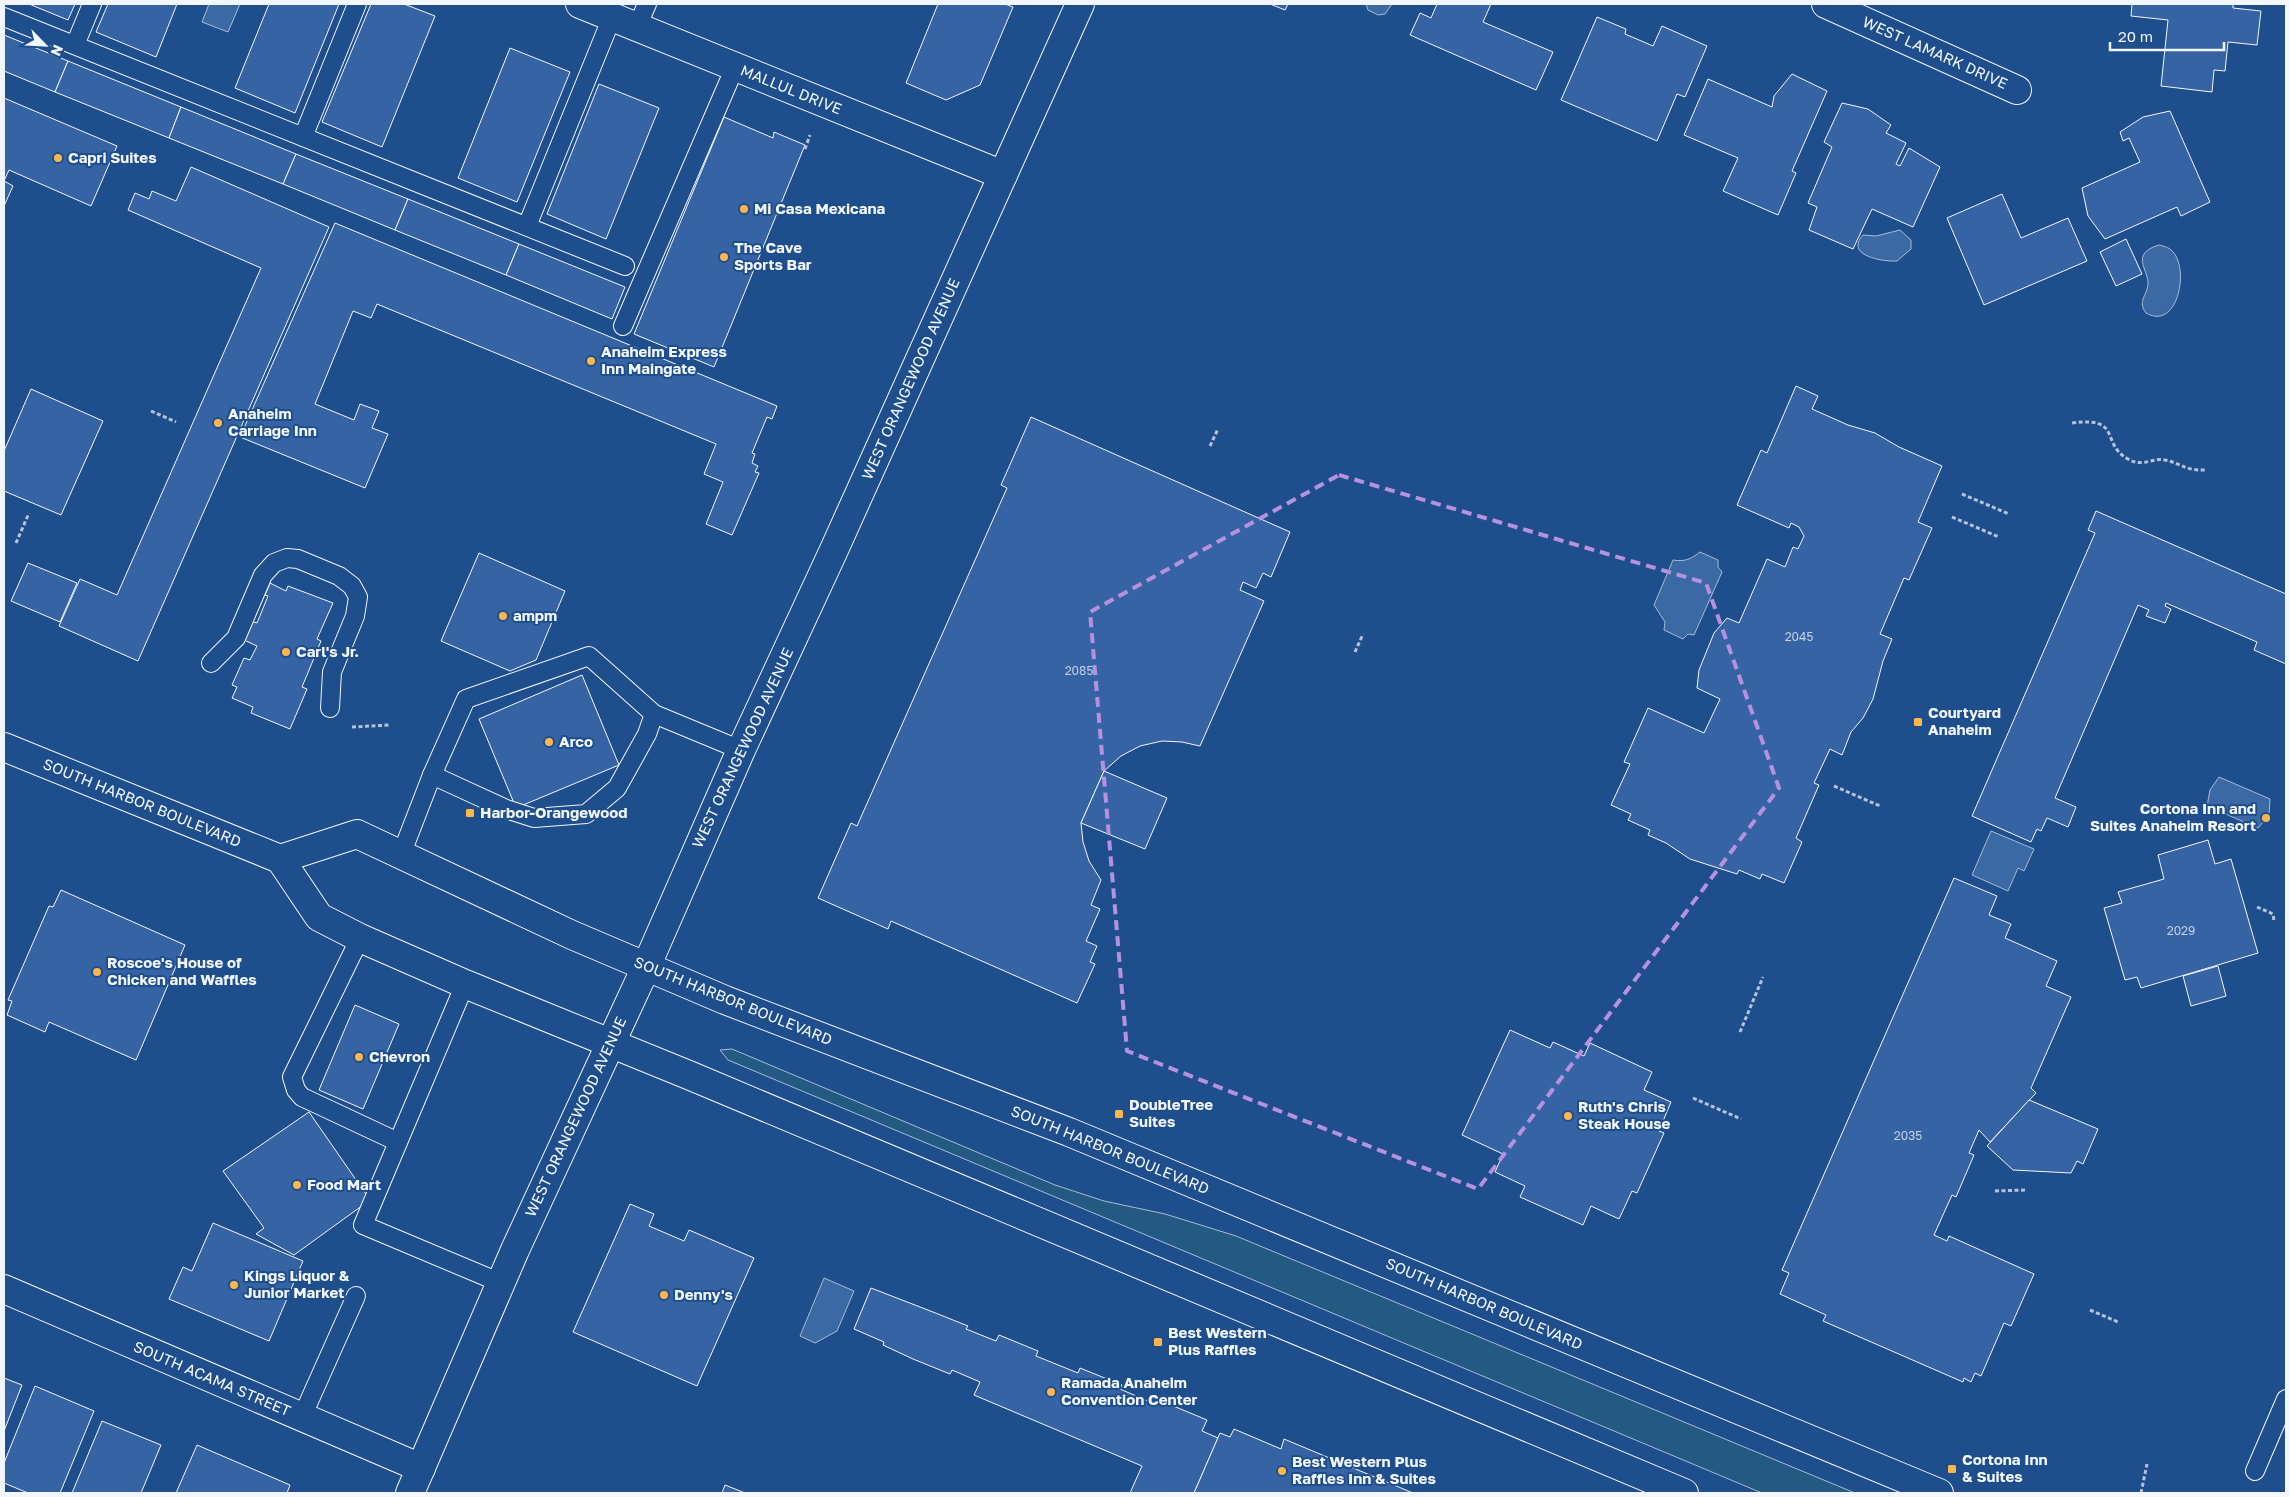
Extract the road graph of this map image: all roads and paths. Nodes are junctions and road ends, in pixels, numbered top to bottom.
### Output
1 (92, 4) edge
2 (357, 4) edge
3 (580, 4) edge
4 (1080, 4) edge
5 (1826, 4) edge
6 (642, 16) edge
7 (4, 17) edge
8 (612, 17) junction
9 (75, 45) junction
10 (734, 67) junction
11 (2017, 90) dead end
12 (810, 135) dead end
13 (303, 137) junction
14 (805, 149) dead end
15 (1003, 175) junction
16 (527, 226) junction
17 (625, 266) dead end
18 (623, 326) dead end
19 (151, 411) dead end
20 (176, 422) dead end
21 (2072, 423) dead end
22 (1218, 430) dead end
23 (1210, 446) dead end
24 (2206, 470) dead end
25 (1962, 494) dead end
26 (29, 513) dead end
27 (2009, 514) dead end
28 (1952, 517) dead end
29 (1999, 537) dead end
30 (16, 543) dead end
31 (1363, 634) dead end
32 (1355, 652) dead end
33 (211, 663) dead end
34 (330, 708) dead end
35 (654, 714) junction
36 (390, 725) dead end
37 (352, 727) dead end
38 (4, 747) edge
39 (741, 750) junction
40 (432, 775) junction
41 (1834, 786) dead end
42 (1880, 806) dead end
43 (401, 855) junction
44 (280, 859) junction
45 (2257, 907) dead end
46 (2274, 921) dead end
47 (360, 938) junction
48 (646, 967) junction
49 (1764, 977) dead end
50 (465, 984) junction
51 (1740, 1032) dead end
52 (610, 1044) junction
53 (1693, 1098) dead end
54 (1741, 1119) dead end
55 (398, 1142) junction
56 (2025, 1190) dead end
57 (1994, 1191) dead end
58 (500, 1283) junction
59 (4, 1289) edge
60 (356, 1296) dead end
61 (2090, 1310) dead end
62 (2118, 1322) dead end
63 (2286, 1399) edge
64 (302, 1417) junction
65 (2147, 1464) dead end
66 (421, 1468) junction
67 (2255, 1471) dead end
68 (410, 1493) edge
69 (1684, 1493) edge
70 (1939, 1493) edge
71 (2141, 1493) edge

1 - 9 lane
2 - 13 lane
3 - 8 main road, MALLUL DRIVE
4 - 15 main road, WEST ORANGEWOOD AVENUE
5 - 11 main road, WEST LAMARK DRIVE
6 - 8 main road, MALLUL DRIVE
6 - 10 main road, MALLUL DRIVE
7 - 9 lane
8 - 16 lane
9 - 13 lane
10 - 15 main road, MALLUL DRIVE
10 - 18 lane
12 - 14 path
13 - 16 lane
15 - 39 main road, WEST ORANGEWOOD AVENUE
16 - 17 lane
19 - 20 path
21 - 24 path
22 - 23 path
25 - 27 path
26 - 30 path
28 - 29 path
31 - 32 path
33 - 34 lane
35 - 39 lane
35 - 40 lane
35 - 40 lane
36 - 37 path
38 - 44 main road, SOUTH HARBOR BOULEVARD
39 - 48 main road, WEST ORANGEWOOD AVENUE
40 - 43 lane
41 - 42 path
43 - 44 main road, SOUTH HARBOR BOULEVARD
43 - 48 main road, SOUTH HARBOR BOULEVARD
44 - 47 main road
45 - 46 path
47 - 50 main road
47 - 55 lane
48 - 52 main road, WEST ORANGEWOOD AVENUE
48 - 70 main road, SOUTH HARBOR BOULEVARD
49 - 51 path
50 - 52 main road
50 - 55 lane
52 - 58 main road, WEST ORANGEWOOD AVENUE
52 - 69 main road
53 - 54 path
55 - 58 lane
56 - 57 path
58 - 66 main road, WEST ORANGEWOOD AVENUE
59 - 64 main road, SOUTH ACAMA STREET
60 - 64 lane
61 - 62 path
63 - 67 lane
64 - 66 main road, SOUTH ACAMA STREET
65 - 71 path
66 - 68 main road, WEST ORANGEWOOD AVENUE

